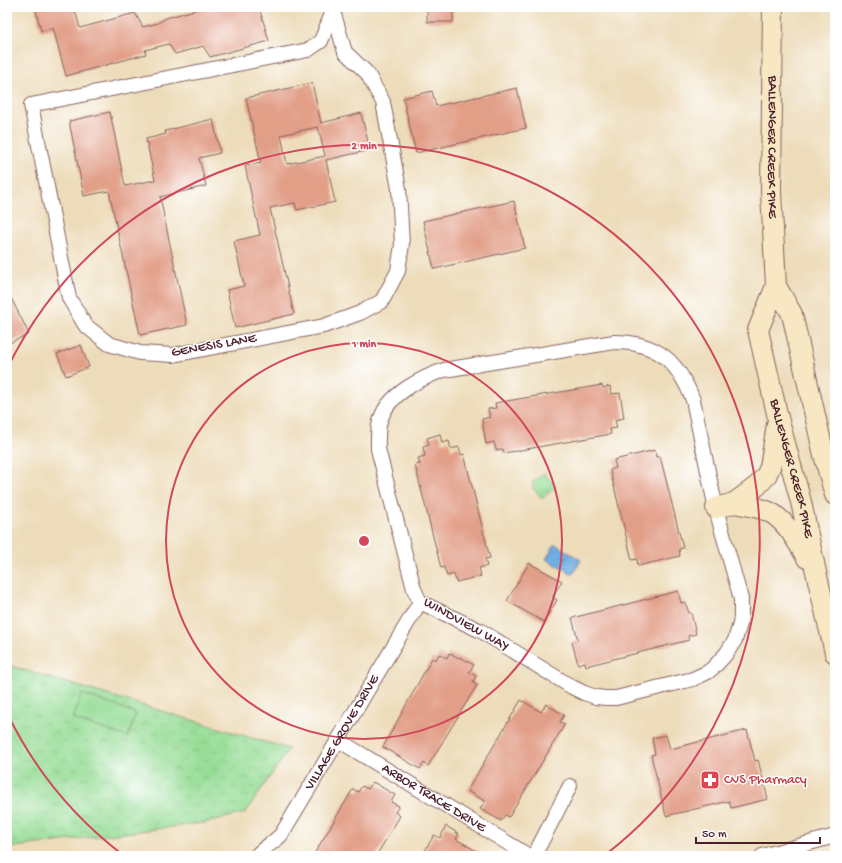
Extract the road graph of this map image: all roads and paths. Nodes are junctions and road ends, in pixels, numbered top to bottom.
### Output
1 (772, 7) edge
2 (332, 9) edge
3 (776, 286) junction
4 (778, 418) junction
5 (830, 454) edge
6 (834, 489) edge
7 (725, 505) junction
8 (816, 572) junction
9 (420, 602) junction
10 (835, 653) edge
11 (338, 740) junction
12 (570, 786) dead end
13 (835, 836) edge
14 (256, 856) edge
15 (529, 856) edge
16 (534, 856) edge
17 (762, 856) edge

1 - 3 main road, BALLENGER CREEK PIKE
2 - 2 street, GENESIS LANE
3 - 4 main road, BALLENGER CREEK PIKE
3 - 5 main road, BALLENGER CREEK PIKE
4 - 7 main road
4 - 8 main road, BALLENGER CREEK PIKE
5 - 6 main road, BALLENGER CREEK PIKE
7 - 8 main road
7 - 9 street, WINDVIEW WAY
7 - 9 street, WINDVIEW WAY
8 - 10 main road, BALLENGER CREEK PIKE
9 - 11 street, VILLAGE GROVE DRIVE
11 - 14 street, VILLAGE GROVE DRIVE
11 - 15 street, ARBOR TRACE DRIVE
12 - 16 street
13 - 17 street

